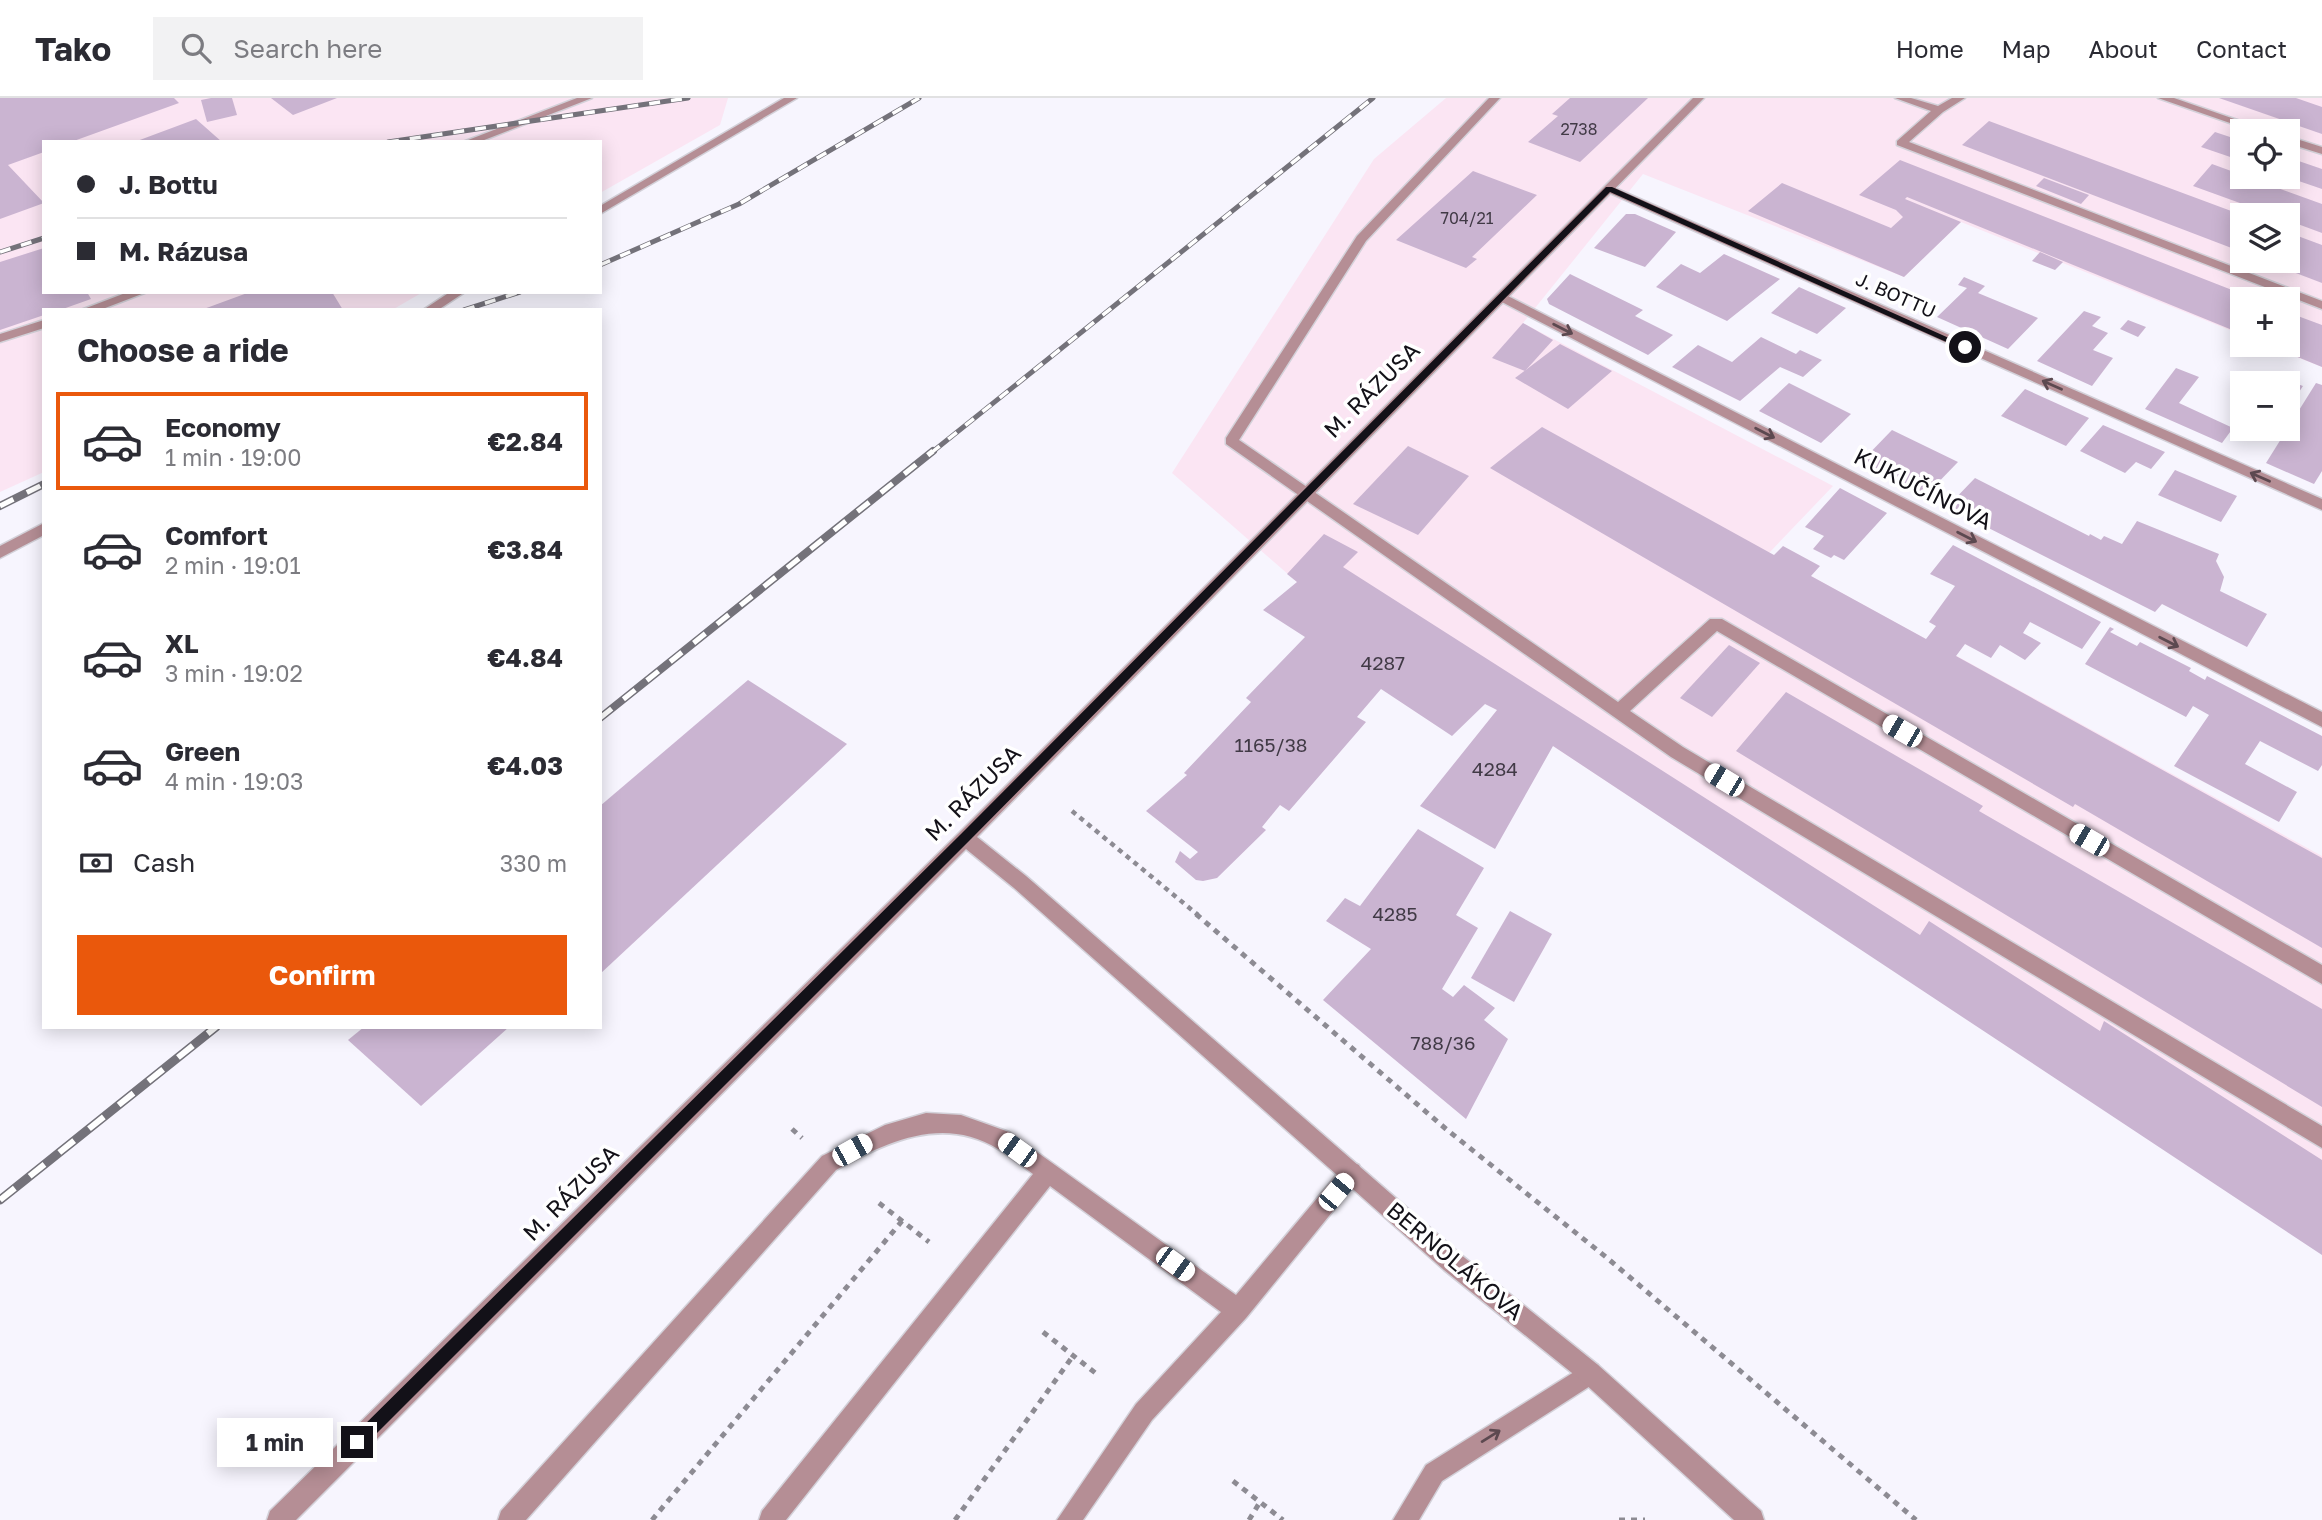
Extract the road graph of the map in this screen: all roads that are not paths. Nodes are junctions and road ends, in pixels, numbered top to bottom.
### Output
1 (587, 98) edge
2 (792, 98) edge
3 (1495, 98) edge
4 (1699, 98) edge
5 (1900, 98) edge
6 (1960, 98) edge
7 (2164, 98) edge
8 (1939, 110) junction
9 (2230, 120) edge
10 (473, 140) edge
11 (2300, 143) edge
12 (2322, 151) edge
13 (1609, 189) junction
14 (602, 210) edge
15 (135, 294) edge
16 (457, 294) edge
17 (1502, 298) junction
18 (2322, 305) edge
19 (94, 308) edge
20 (432, 308) edge
21 (42, 325) edge
22 (0, 338) edge
23 (1307, 493) junction
24 (2322, 505) edge
25 (42, 529) edge
26 (0, 553) edge
27 (1619, 711) junction
28 (2322, 720) edge
29 (965, 838) junction
30 (2322, 975) edge
31 (2322, 1138) edge
32 (1048, 1172) junction
33 (1352, 1172) junction
34 (1238, 1310) junction
35 (1590, 1373) junction
36 (279, 1520) edge
37 (510, 1520) edge
38 (771, 1520) edge
39 (1069, 1520) edge
40 (1405, 1520) edge
41 (1752, 1520) edge

1 - 10 street
2 - 14 street
3 - 23 street
4 - 13 street, M. RÁZUSA
5 - 8 street
6 - 8 street
7 - 9 street
8 - 18 street
11 - 12 street
13 - 17 street, M. RÁZUSA
24 -> 13 street, J. BOTTU
15 - 19 street
16 - 20 street
17 - 23 street, M. RÁZUSA
17 -> 28 street, KUKUČÍNOVA
21 - 22 street
23 - 27 street
23 - 29 street, M. RÁZUSA
25 - 26 street
27 - 30 street
27 - 31 street
29 - 33 street, BERNOLÁKOVA
29 - 36 street, M. RÁZUSA
32 - 34 street
32 - 37 street
32 - 38 street
33 - 34 street
33 - 35 street, BERNOLÁKOVA
34 - 39 street
40 -> 35 street
35 - 41 street, BERNOLÁKOVA

